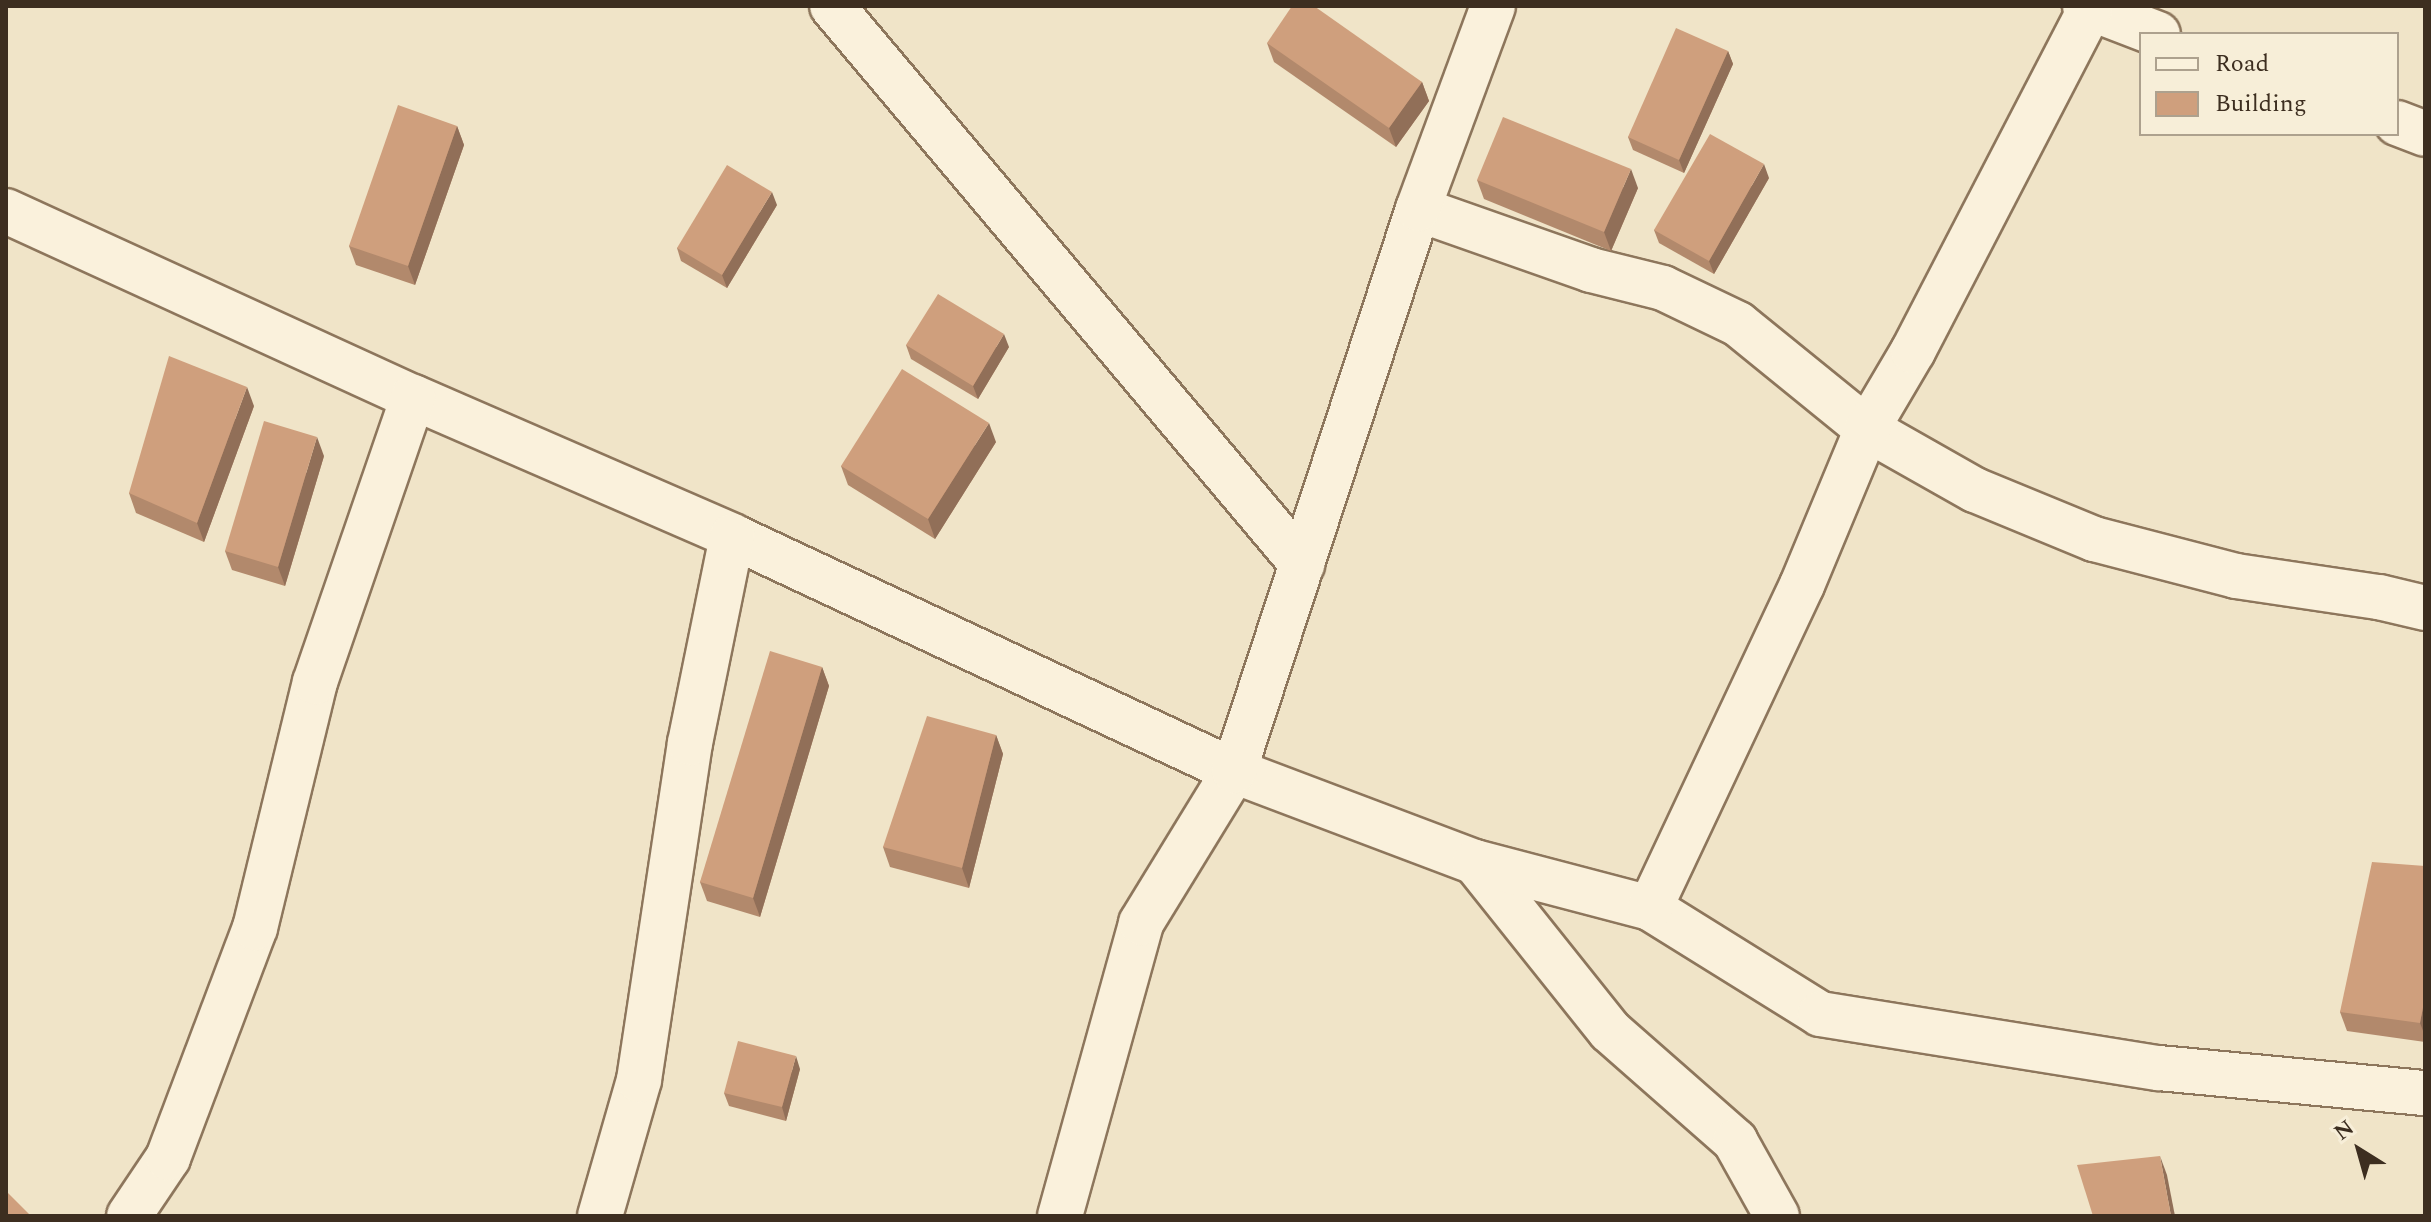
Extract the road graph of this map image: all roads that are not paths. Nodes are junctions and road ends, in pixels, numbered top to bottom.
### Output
1 (832, 6) edge
2 (1493, 6) edge
3 (2088, 7) edge
4 (2153, 32) edge
5 (2399, 124) edge
6 (2425, 134) edge
7 (1418, 209) junction
8 (7, 213) edge
9 (413, 397) junction
10 (1867, 429) junction
11 (732, 536) junction
12 (1302, 564) junction
13 (2425, 608) edge
14 (1234, 771) junction
15 (1475, 862) junction
16 (1650, 908) junction
17 (2425, 1093) edge
18 (129, 1216) edge
19 (600, 1216) edge
20 (1060, 1216) edge
21 (1777, 1216) edge

1 - 12 street
2 - 7 street
3 - 4 street
3 - 10 street
5 - 6 street
7 - 10 street
7 - 12 street
8 - 9 street
9 - 11 street
9 - 18 street
10 - 13 street
10 - 16 street
11 - 14 street
11 - 19 street
12 - 14 street
14 - 15 street
14 - 20 street
15 - 16 street
15 - 21 street
16 - 17 street

